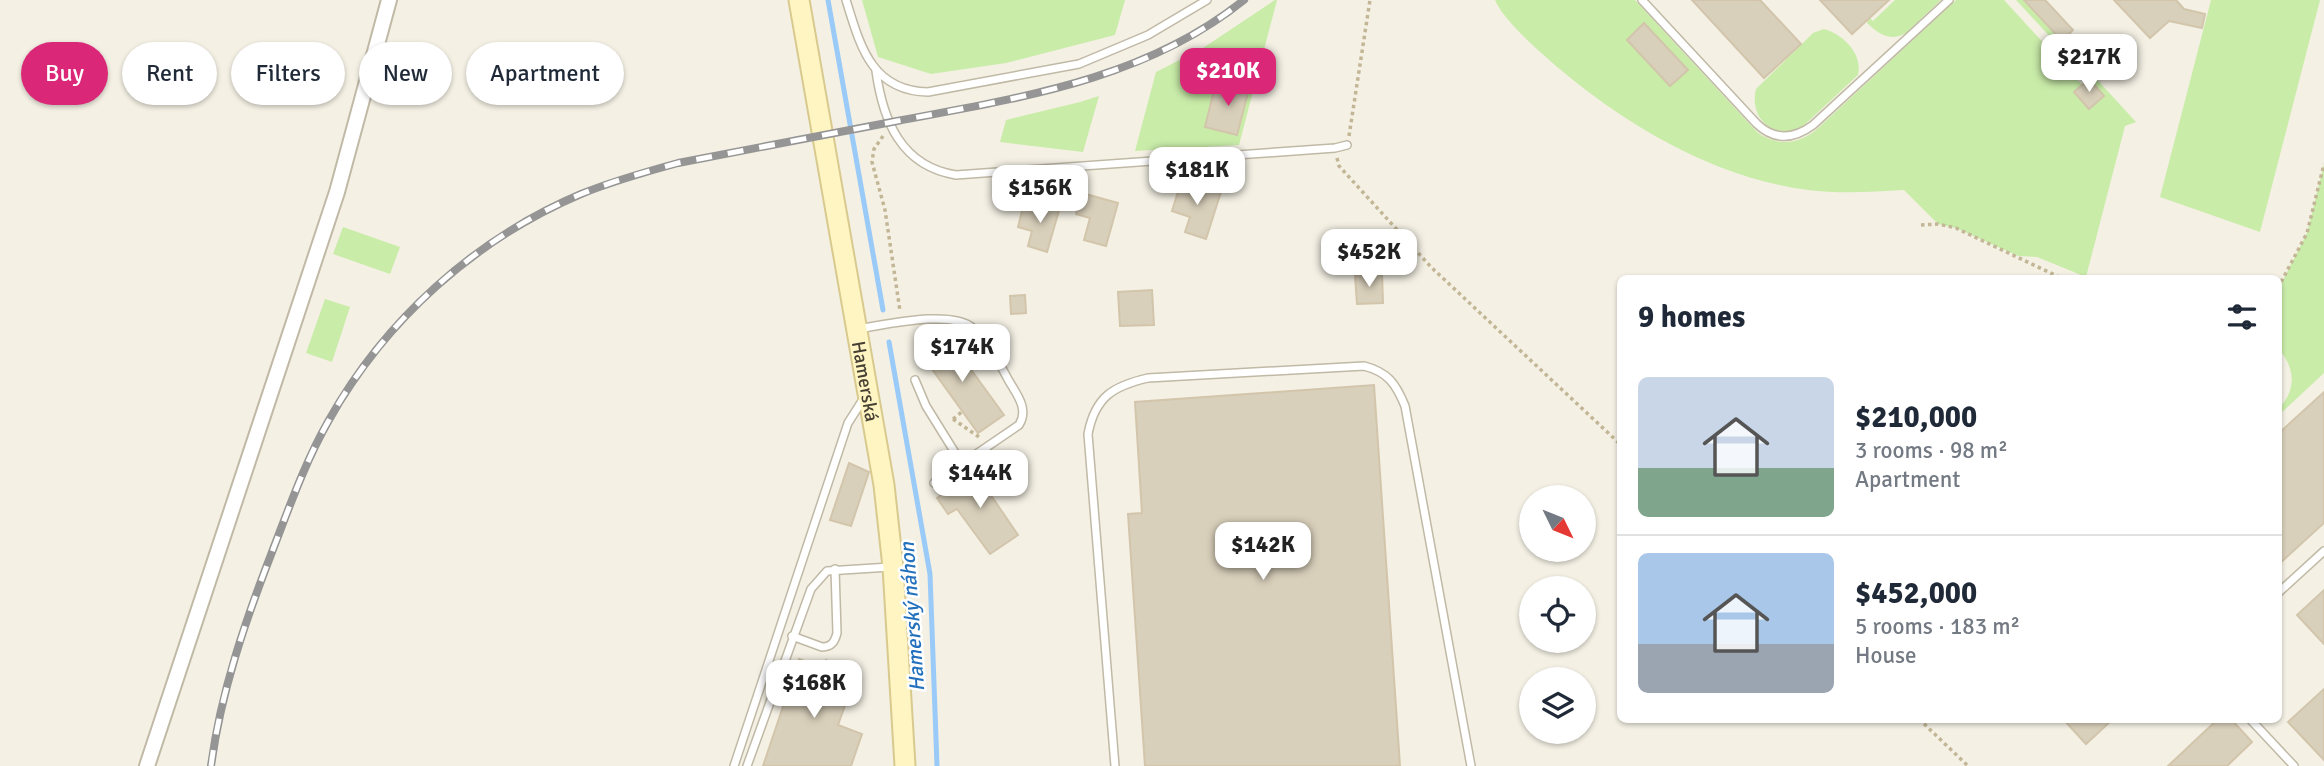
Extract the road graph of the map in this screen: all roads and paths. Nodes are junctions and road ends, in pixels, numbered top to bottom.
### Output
1 (389, 0) edge
2 (799, 0) edge
3 (846, 0) edge
4 (1207, 0) edge
5 (1370, 0) edge
6 (1642, 0) edge
7 (1949, 0) edge
8 (876, 71) junction
9 (892, 127) junction
10 (1348, 145) joint
11 (1335, 148) junction
12 (2324, 164) edge
13 (1922, 225) dead end
14 (2055, 275) edge
15 (2282, 280) edge
16 (902, 323) junction
17 (857, 329) junction
18 (915, 380) dead end
19 (868, 391) junction
20 (963, 411) dead end
21 (1617, 441) edge
22 (987, 448) junction
23 (962, 464) junction
24 (934, 483) dead end
25 (2324, 551) edge
26 (893, 566) junction
27 (835, 569) junction
28 (2282, 589) edge
29 (792, 636) junction
30 (1923, 723) edge
31 (2254, 723) edge
32 (147, 766) edge
33 (734, 766) edge
34 (747, 766) edge
35 (905, 766) edge
36 (1115, 766) edge
37 (1471, 766) edge
38 (1968, 766) edge
39 (2294, 766) edge

1 - 32 street
2 - 17 street, Hamerská
3 - 8 lane
4 - 8 lane
5 - 10 path
6 - 7 lane
8 - 9 lane
9 - 11 lane
9 - 16 path
10 - 11 lane
11 - 21 path
12 - 15 path
13 - 14 path
16 - 17 lane
16 - 22 lane
17 - 19 street, Hamerská
18 - 23 lane
19 - 26 street, Hamerská
19 - 33 lane
20 - 22 path
22 - 23 lane
23 - 24 lane
25 - 28 lane
26 - 27 lane
26 - 35 street, Hamerská
27 - 29 lane
27 - 29 lane
29 - 34 lane
30 - 38 path
31 - 39 lane
36 - 37 lane

